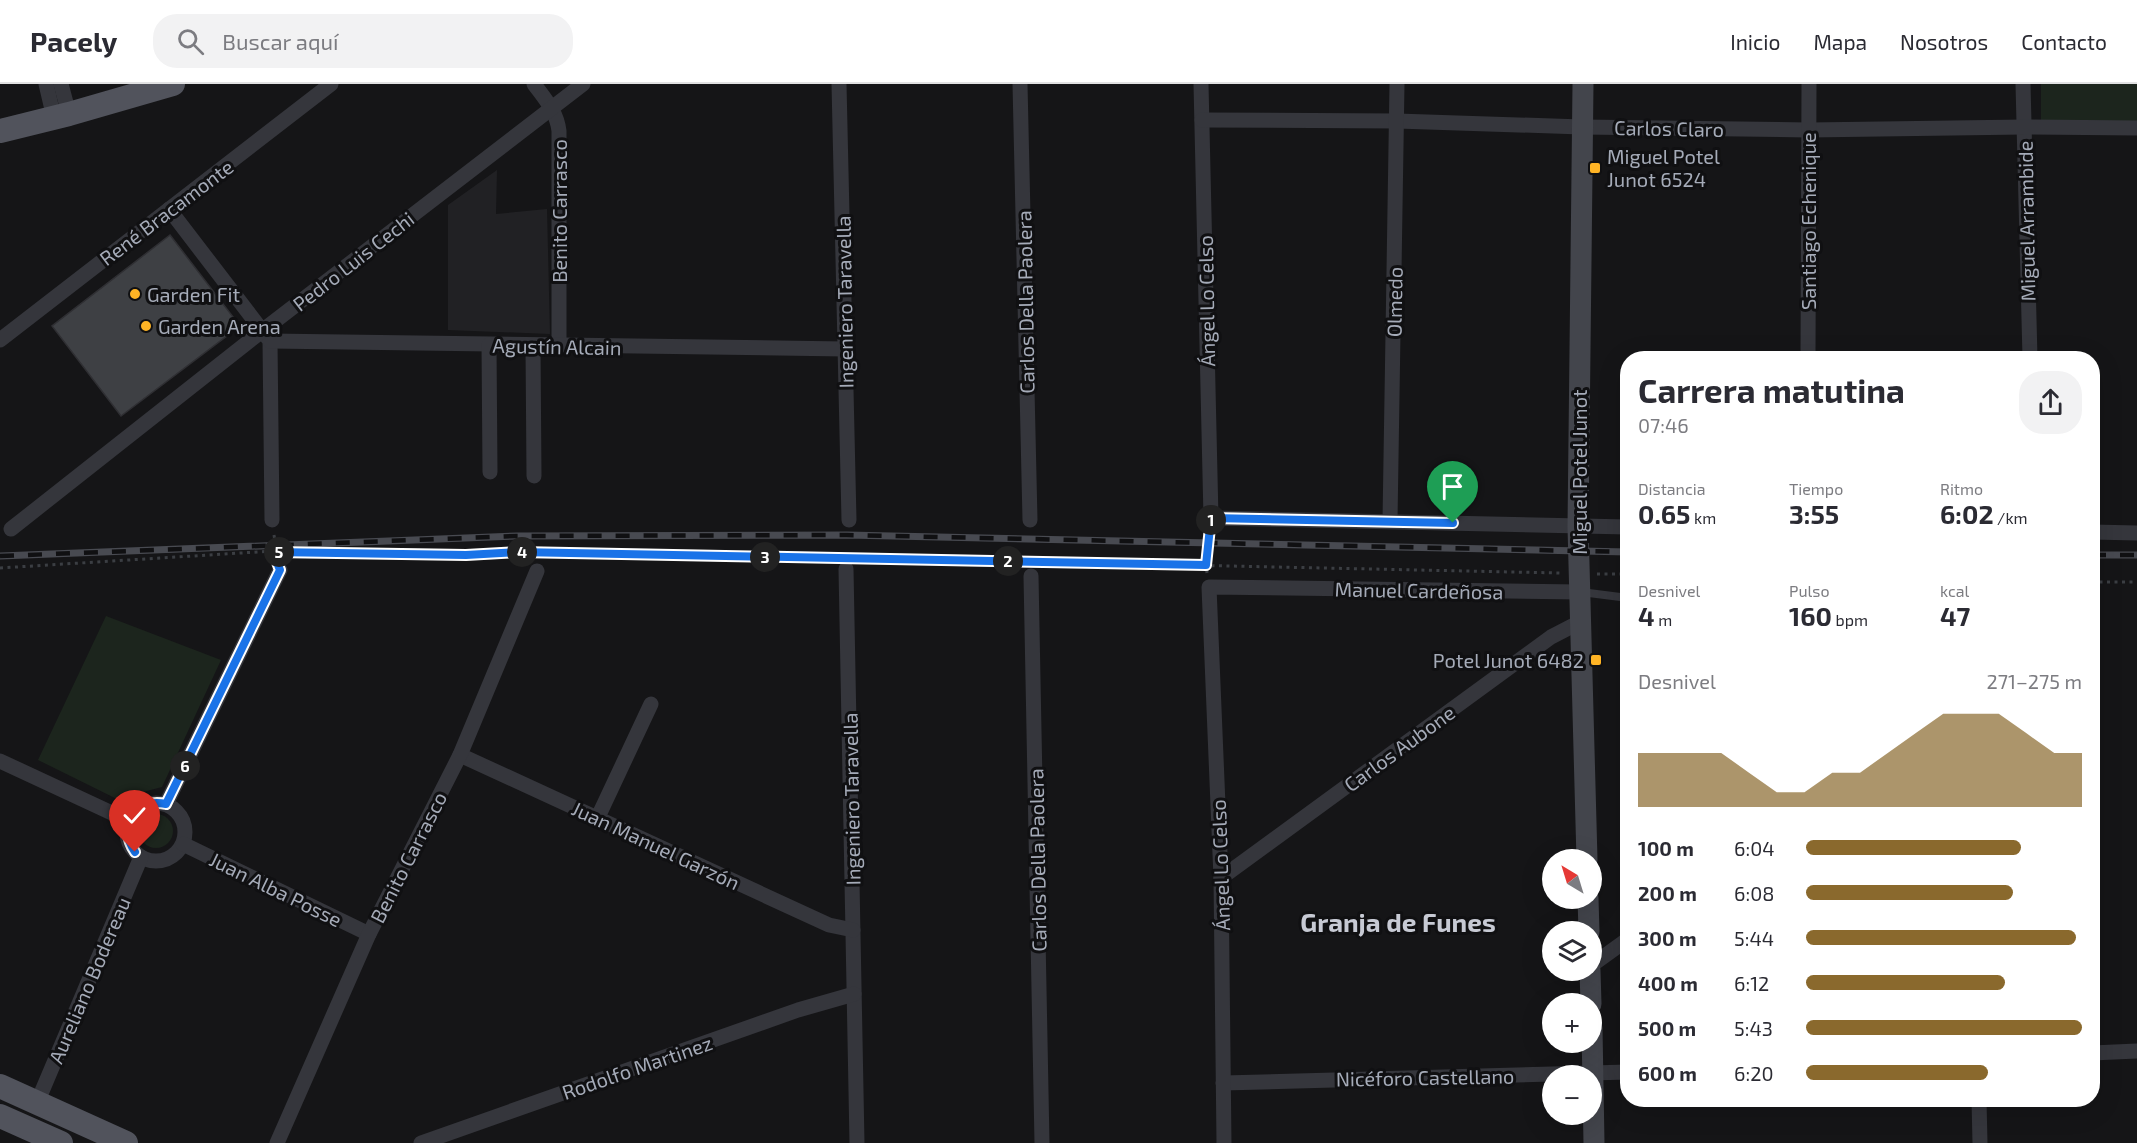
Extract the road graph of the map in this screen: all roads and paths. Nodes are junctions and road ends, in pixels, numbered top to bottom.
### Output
1 (46, 84) edge
2 (61, 84) edge
3 (172, 84) edge
4 (331, 84) edge
5 (534, 84) edge
6 (583, 84) edge
7 (838, 84) edge
8 (1020, 84) edge
9 (1201, 84) edge
10 (1397, 84) edge
11 (1583, 84) edge
12 (1809, 84) edge
13 (2023, 84) edge
14 (552, 108) junction
15 (61, 116) junction
16 (1202, 120) junction
17 (1397, 121) junction
18 (1582, 127) junction
19 (2024, 127) junction
20 (2137, 128) edge
21 (1809, 130) junction
22 (0, 131) edge
23 (169, 209) junction
24 (266, 336) junction
25 (0, 340) edge
26 (489, 345) junction
27 (533, 346) junction
28 (559, 346) junction
29 (845, 349) junction
30 (1808, 351) edge
31 (2030, 351) edge
32 (490, 472) dead end
33 (534, 476) dead end
34 (1211, 518) junction
35 (272, 520) joint
36 (849, 520) dead end
37 (1030, 520) dead end
38 (1390, 521) junction
39 (1578, 527) junction
40 (1620, 527) edge
41 (11, 529) dead end
42 (2100, 532) edge
43 (2137, 533) edge
44 (273, 552) junction
45 (845, 562) junction
46 (1206, 565) junction
47 (0, 568) edge
48 (280, 570) joint
49 (537, 571) dead end
50 (1031, 576) dead end
51 (1620, 576) edge
52 (2100, 582) edge
53 (2137, 582) edge
54 (1580, 583) junction
55 (1209, 587) junction
56 (1620, 596) edge
57 (1580, 622) junction
58 (651, 704) dead end
59 (460, 755) junction
60 (0, 761) edge
61 (166, 804) junction
62 (598, 817) junction
63 (129, 821) junction
64 (183, 844) junction
65 (1587, 849) edge
66 (141, 857) junction
67 (1221, 878) junction
68 (853, 930) junction
69 (369, 934) junction
70 (1620, 945) edge
71 (1602, 958) edge
72 (854, 994) junction
73 (2137, 1051) edge
74 (2100, 1053) edge
75 (1620, 1072) edge
76 (1602, 1073) edge
77 (1542, 1074) edge
78 (1223, 1083) junction
79 (0, 1086) edge
80 (38, 1102) junction
81 (1979, 1107) edge
82 (0, 1116) edge
83 (1594, 1125) edge
84 (61, 1143) edge
85 (126, 1143) edge
86 (277, 1143) edge
87 (421, 1143) edge
88 (857, 1143) edge
89 (1042, 1143) edge
90 (1224, 1143) edge
91 (1594, 1143) edge
92 (1980, 1143) edge

1 - 15 street
2 - 15 street
3 - 15 main road
4 - 23 street, René Bracamonte
5 - 14 street, Benito Carrasco
6 - 14 street, Pedro Luis Cechi
7 - 29 street, Ingeniero Taravella
8 - 37 street, Carlos Della Paolera
9 - 16 street, Ángel Lo Celso
10 - 17 street, Olmedo
11 - 18 main road, Miguel Potel Junot
12 - 21 street, Santiago Echenique
13 - 19 street, Miguel Arrambide
14 - 24 street, Pedro Luis Cechi
14 - 28 street, Benito Carrasco
15 - 22 main road
16 - 17 street, Carlos Claro
16 - 34 street, Ángel Lo Celso
17 - 18 street, Carlos Claro
17 - 38 street, Olmedo
18 - 21 street, Carlos Claro
18 - 39 main road, Miguel Potel Junot
19 - 20 street, Carlos Claro
19 - 21 street, Carlos Claro
19 - 31 street, Miguel Arrambide
21 - 30 street, Santiago Echenique
23 - 24 street
23 - 25 street, René Bracamonte
24 - 26 street, Agustín Alcain
24 - 35 street
24 - 41 street, Pedro Luis Cechi
26 - 27 street, Agustín Alcain
26 - 32 street
27 - 28 street, Agustín Alcain
27 - 33 street
28 - 29 street, Agustín Alcain
29 - 36 street, Ingeniero Taravella
34 - 38 street
34 - 46 path
35 - 44 path
38 - 39 street
39 - 40 street
39 - 54 main road, Miguel Potel Junot
42 - 43 street
44 - 45 path
44 - 47 path
44 - 48 path
45 - 46 path
45 - 68 street, Ingeniero Taravella
46 - 54 path
46 - 55 path
48 - 61 street
49 - 59 street, Benito Carrasco
50 - 89 street, Carlos Della Paolera
51 - 54 path
52 - 53 path
54 - 55 street, Manuel Cardeñosa
54 - 56 lane, Manuel Cardeñosa
54 - 57 main road, Miguel Potel Junot
55 - 67 street, Ángel Lo Celso
57 - 65 main road, Miguel Potel Junot
57 - 67 street, Carlos Aubone
58 - 62 street
59 - 62 street, Juan Manuel Garzón
59 - 69 street, Benito Carrasco
60 - 63 street
61 - 63 street
61 - 64 street
62 - 68 street, Juan Manuel Garzón
63 - 66 street
64 - 66 street
64 - 69 street, Juan Alba Posse
66 - 80 street, Aureliano Bodereau
67 - 78 street, Ángel Lo Celso
68 - 72 street, Ingeniero Taravella
69 - 86 street, Benito Carrasco
70 - 71 street
72 - 87 street, Rodolfo Martinez
72 - 88 street, Ingeniero Taravella
73 - 74 street
75 - 76 street, Nicéforo Castellano
77 - 78 street, Nicéforo Castellano
78 - 90 street, Ángel Lo Celso
79 - 80 main road
80 - 85 main road
81 - 92 street
82 - 84 main road
83 - 91 main road

